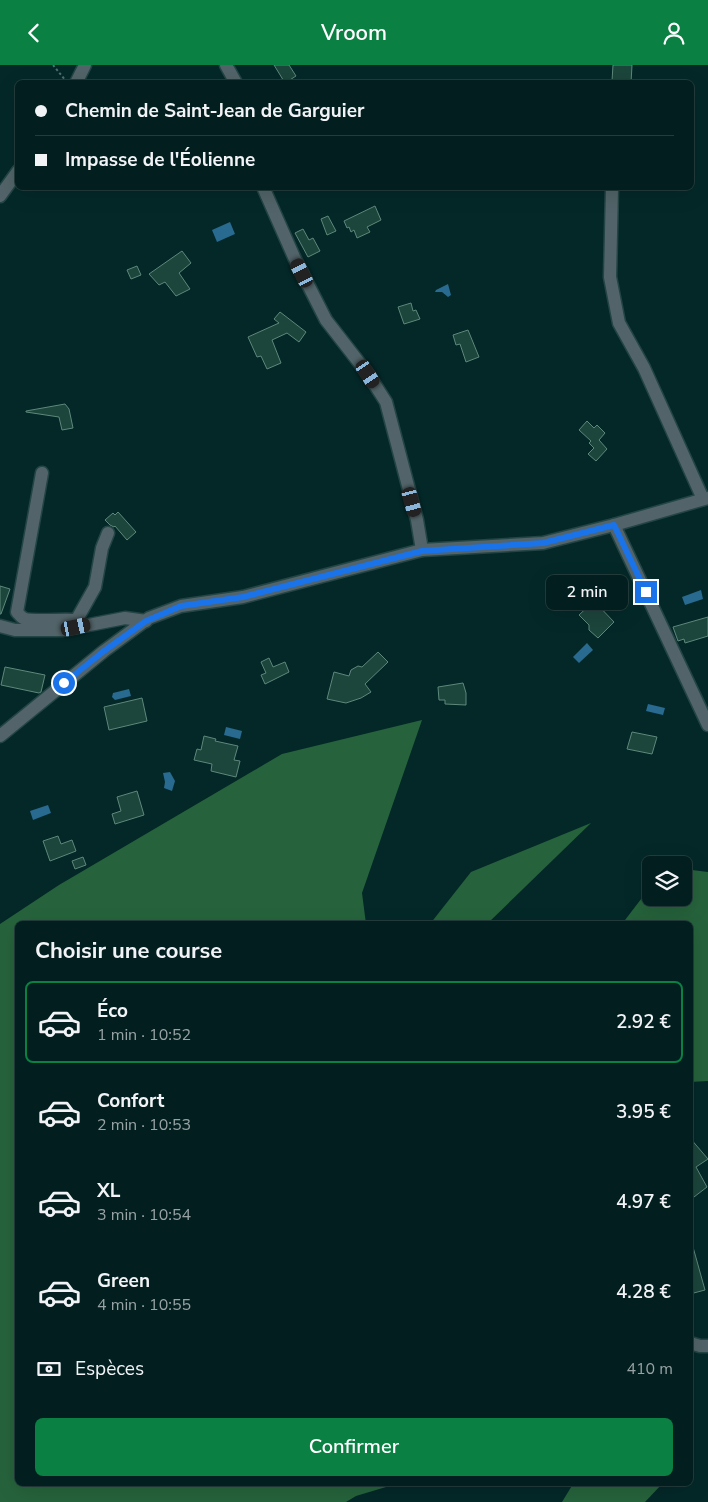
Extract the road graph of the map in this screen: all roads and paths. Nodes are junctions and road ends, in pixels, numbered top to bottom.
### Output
1 (53, 65) edge
2 (85, 65) edge
3 (226, 65) edge
4 (65, 80) edge
5 (78, 80) edge
6 (234, 80) edge
7 (15, 175) edge
8 (264, 190) edge
9 (612, 190) edge
10 (0, 196) edge
11 (42, 473) dead end
12 (706, 499) edge
13 (614, 525) junction
14 (108, 533) dead end
15 (422, 551) junction
16 (146, 621) junction
17 (0, 627) edge
18 (76, 627) junction
19 (708, 725) edge
20 (0, 736) edge
21 (693, 1344) edge
22 (708, 1346) edge

1 - 4 path
2 - 5 street
3 - 6 street
7 - 10 street
8 - 15 street
9 - 12 street
11 - 18 street
12 - 13 street
13 - 15 street
13 - 19 street
14 - 18 street
15 - 16 street
16 - 18 street
16 - 20 street
17 - 18 street
21 - 22 street

